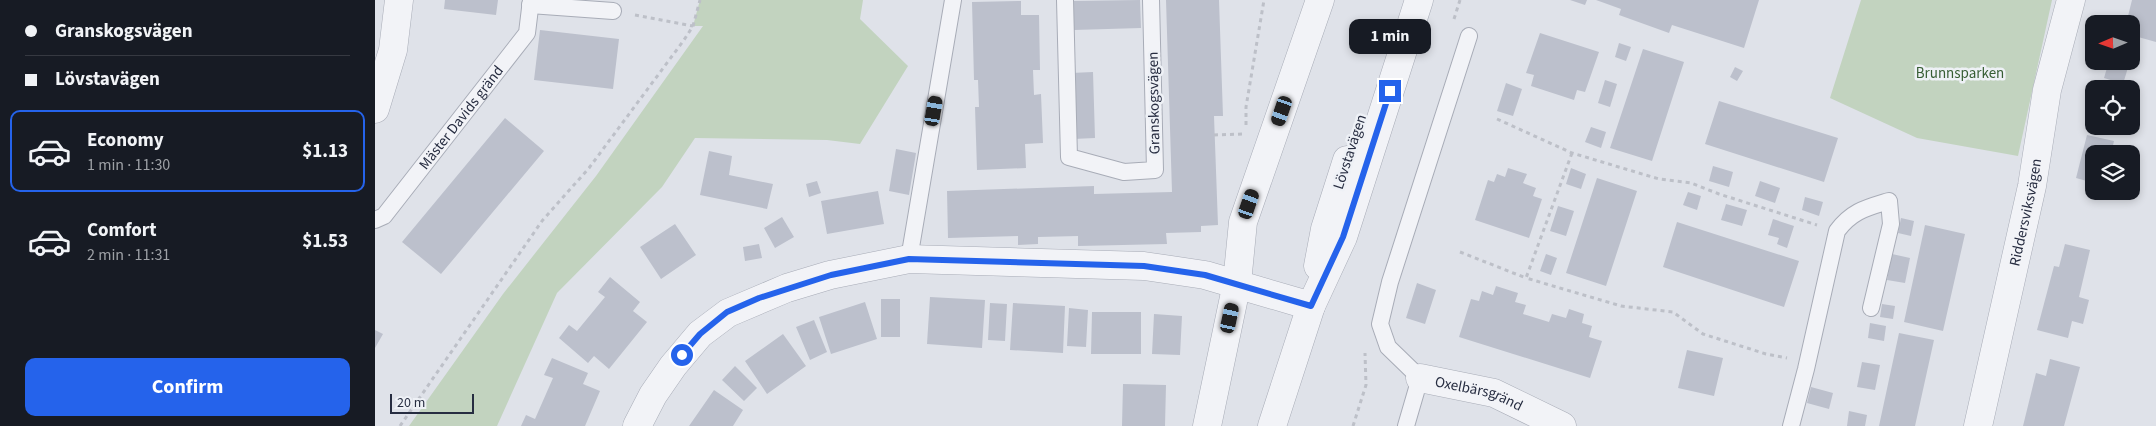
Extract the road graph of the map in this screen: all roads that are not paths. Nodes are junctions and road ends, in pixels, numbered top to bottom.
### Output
1 (399, 0) edge
2 (953, 0) edge
3 (1065, 0) edge
4 (1151, 0) edge
5 (1320, 0) edge
6 (1400, 0) edge
7 (1419, 0) edge
8 (2071, 0) edge
9 (531, 3) edge
10 (613, 10) road end
11 (1469, 36) dead end
12 (375, 109) edge
13 (375, 220) edge
14 (909, 259) junction
15 (1237, 283) junction
16 (1311, 306) junction
17 (1871, 308) dead end
18 (1420, 378) junction
19 (637, 426) edge
20 (1207, 426) edge
21 (1271, 426) edge
22 (1406, 426) edge
23 (1562, 426) edge
24 (1791, 426) edge
25 (1978, 426) edge

1 - 12 street
2 - 14 lane
3 - 4 lane, Granskogsvägen
5 - 15 street
6 - 16 street, Lövstavägen
7 - 16 street, Lövstavägen
8 - 25 street, Riddersviksvägen
9 - 10 lane, Mäster Davids gränd
9 - 13 lane, Mäster Davids gränd
11 - 18 lane
14 - 15 street
14 - 19 street
15 - 16 street
15 - 20 street
16 - 21 street, Lövstavägen
17 - 24 lane
18 - 22 lane
18 - 23 street, Oxelbärsgränd

